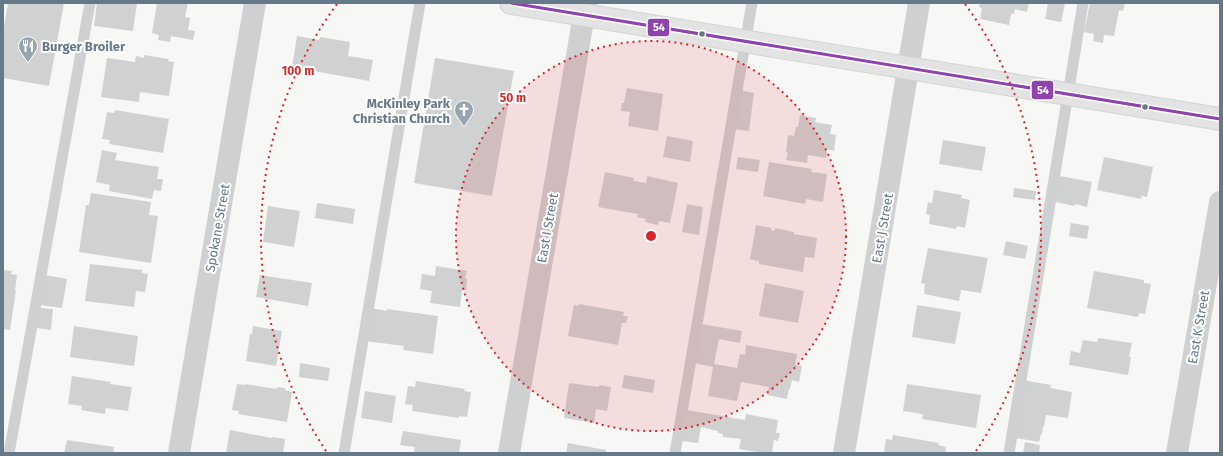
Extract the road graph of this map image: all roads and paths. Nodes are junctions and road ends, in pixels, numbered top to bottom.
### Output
1 (90, 3) edge
2 (255, 3) edge
3 (420, 3) edge
4 (510, 3) edge
5 (752, 3) edge
6 (920, 3) edge
7 (1083, 3) edge
8 (584, 9) edge
9 (746, 42) junction
10 (909, 68) junction
11 (1068, 94) junction
12 (1220, 119) edge
13 (1220, 202) edge
14 (9, 453) edge
15 (178, 453) edge
16 (344, 453) edge
17 (509, 453) edge
18 (675, 453) edge
19 (844, 453) edge
20 (1009, 453) edge
21 (1177, 453) edge

1 - 14 lane
2 - 15 street, Spokane Street
3 - 16 lane
4 - 8 main road
5 - 9 lane
6 - 10 street, East J Street
7 - 11 lane
8 - 9 main road
8 - 17 street, East I Street
9 - 10 main road
9 - 18 lane
10 - 11 main road
10 - 19 street, East J Street
11 - 12 main road
11 - 20 lane
13 - 21 street, East K Street

